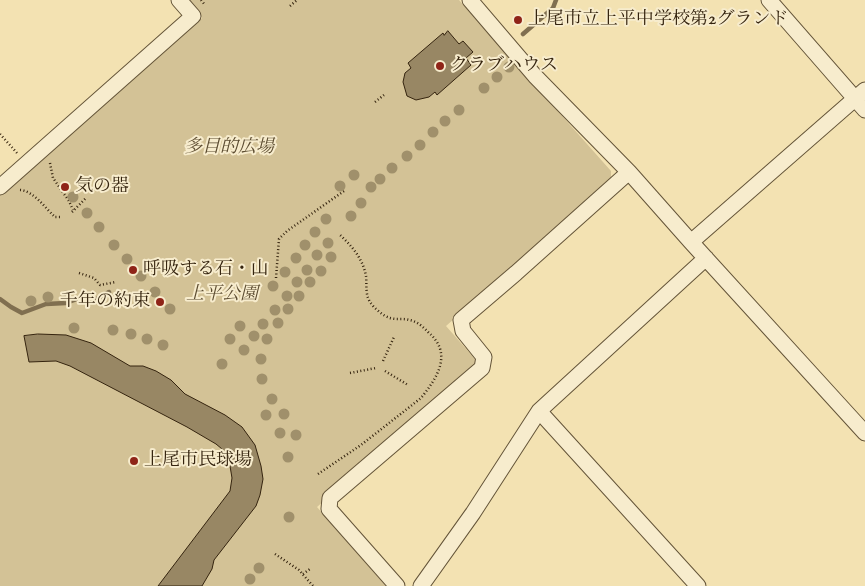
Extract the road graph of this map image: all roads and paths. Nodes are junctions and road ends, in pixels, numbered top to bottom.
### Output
1 (179, 0) edge
2 (201, 0) edge
3 (297, 0) edge
4 (470, 0) edge
5 (769, 0) edge
6 (206, 5) dead end
7 (290, 6) dead end
8 (384, 94) dead end
9 (862, 100) edge
10 (375, 102) dead end
11 (0, 134) edge
12 (52, 157) dead end
13 (26, 164) junction
14 (629, 172) junction
15 (0, 187) edge
16 (17, 189) dead end
17 (344, 192) dead end
18 (86, 198) dead end
19 (60, 217) dead end
20 (340, 235) dead end
21 (691, 242) junction
22 (706, 258) junction
23 (79, 273) dead end
24 (276, 278) dead end
25 (116, 282) dead end
26 (394, 338) dead end
27 (384, 362) dead end
28 (376, 368) dead end
29 (385, 370) dead end
30 (350, 373) dead end
31 (408, 385) dead end
32 (539, 411) junction
33 (865, 433) edge
34 (318, 474) dead end
35 (275, 554) dead end
36 (310, 569) dead end
37 (303, 574) junction
38 (312, 586) edge
39 (397, 586) edge
40 (421, 586) edge
41 (698, 586) edge

1 - 13 street
2 - 6 path
3 - 7 path
4 - 14 street
5 - 9 street
8 - 10 path
9 - 21 street
11 - 13 path
12 - 18 path
13 - 15 street
14 - 21 street
14 - 39 street
16 - 19 path
17 - 24 path
20 - 34 path
21 - 22 street
22 - 32 street
22 - 33 street
23 - 25 path
26 - 27 path
28 - 30 path
29 - 31 path
32 - 40 street
32 - 41 street
35 - 37 path
36 - 37 path
37 - 38 path

